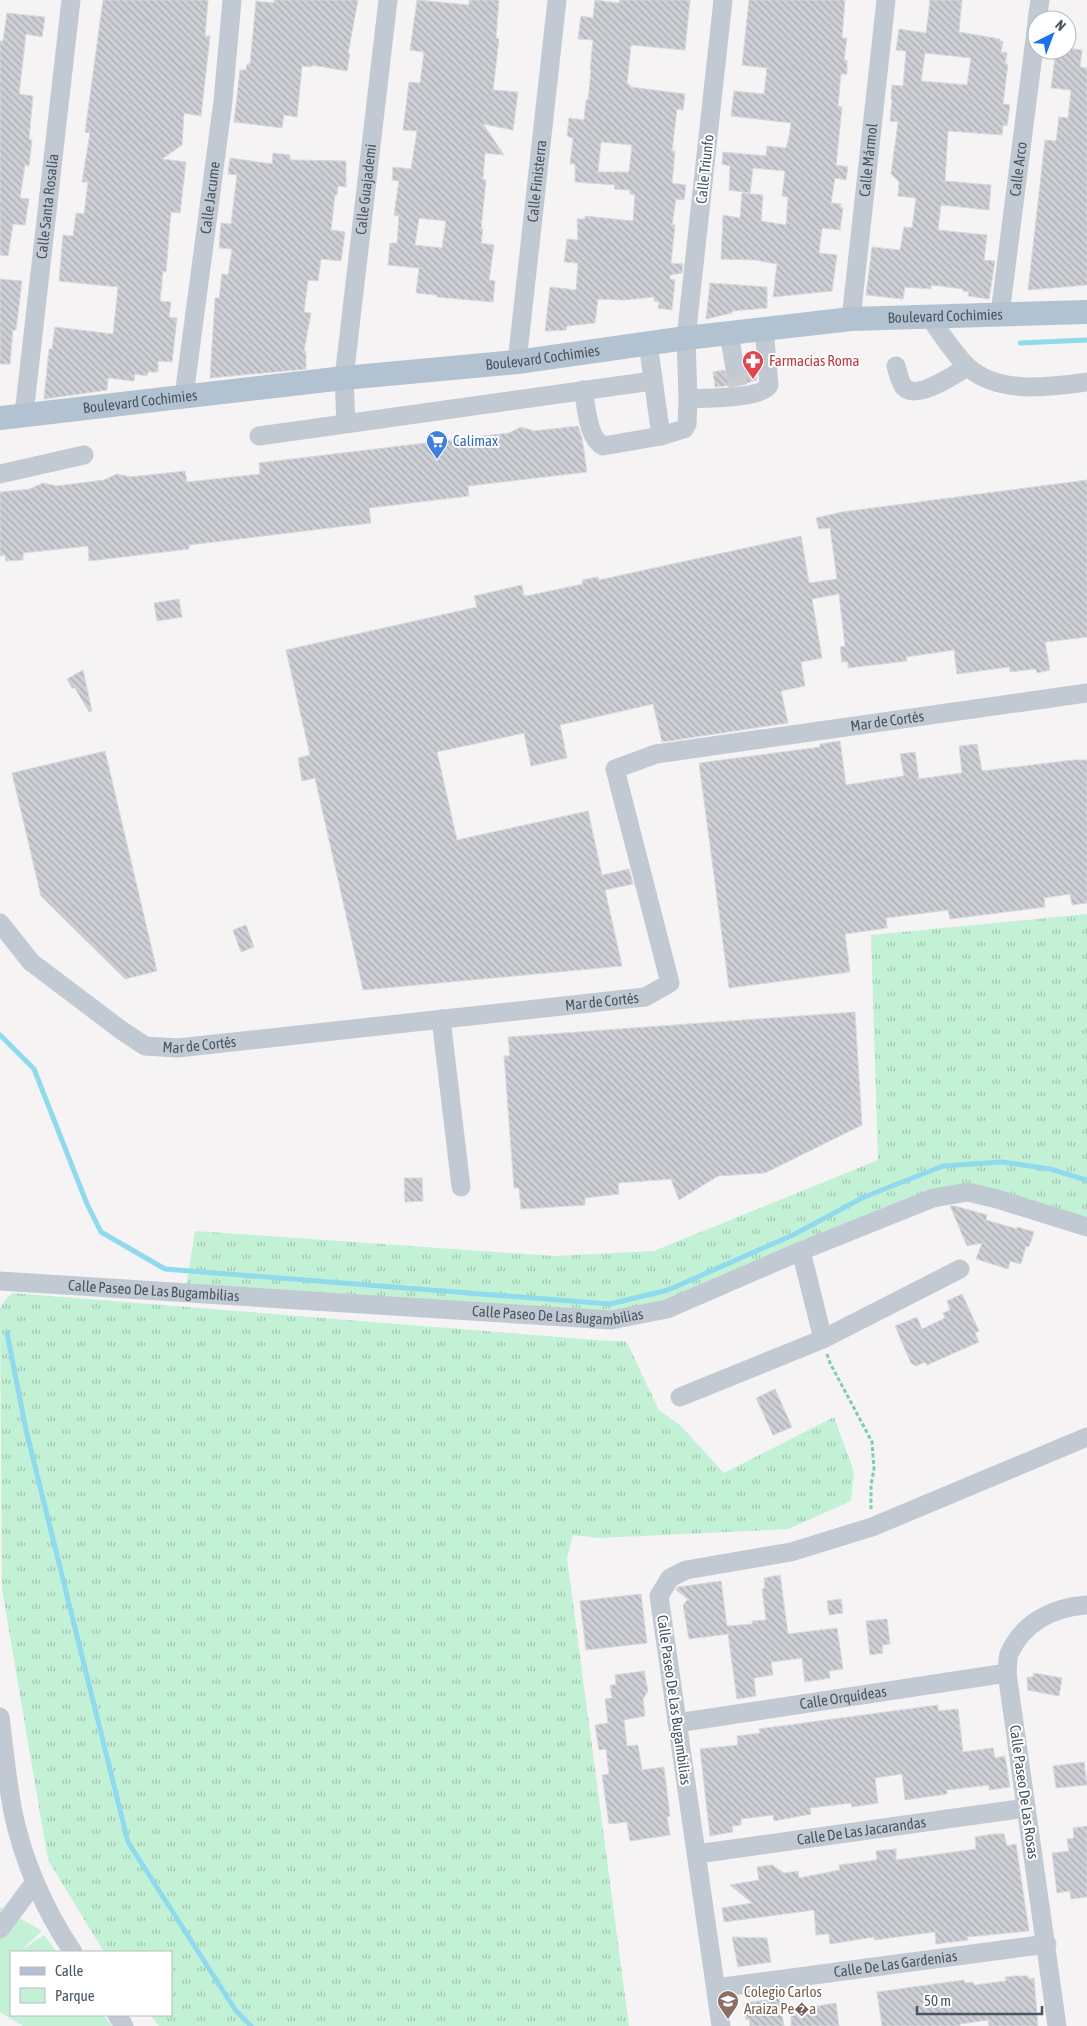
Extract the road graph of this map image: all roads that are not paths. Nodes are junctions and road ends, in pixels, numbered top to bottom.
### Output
1 (71, 0) edge
2 (232, 0) edge
3 (388, 0) edge
4 (557, 0) edge
5 (723, 0) edge
6 (886, 0) edge
7 (1032, 60) edge
8 (1087, 312) edge
9 (1000, 314) junction
10 (929, 317) junction
11 (851, 319) junction
12 (764, 330) junction
13 (729, 333) junction
14 (686, 338) junction
15 (648, 343) junction
16 (517, 362) junction
17 (896, 366) dead end
18 (967, 367) junction
19 (344, 378) junction
20 (652, 381) junction
21 (1087, 382) edge
22 (738, 383) junction
23 (583, 390) junction
24 (184, 396) junction
25 (688, 398) junction
26 (24, 414) junction
27 (0, 418) edge
28 (346, 423) junction
29 (259, 436) dead end
30 (661, 436) junction
31 (84, 455) dead end
32 (0, 474) edge
33 (1087, 694) edge
34 (0, 923) edge
35 (441, 1019) junction
36 (462, 1187) dead end
37 (1087, 1228) edge
38 (801, 1251) junction
39 (960, 1269) dead end
40 (0, 1281) edge
41 (823, 1339) junction
42 (680, 1397) dead end
43 (1087, 1437) edge
44 (1087, 1605) edge
45 (1007, 1674) junction
46 (0, 1717) edge
47 (677, 1723) junction
48 (1026, 1808) junction
49 (696, 1854) junction
50 (35, 1882) junction
51 (2, 1929) edge
52 (1046, 1944) junction
53 (72, 1951) edge
54 (716, 1988) junction
55 (721, 2026) edge
56 (1057, 2026) edge

1 - 26 street, Calle Santa Rosalía
2 - 24 street, Calle Jacume
3 - 19 street, Calle Guajademi
4 - 16 street, Calle Finisterra
5 - 14 street, Calle Triunfo
6 - 11 street, Calle Mármol
7 - 9 street, Calle Arco
8 - 9 main road, Boulevard Cochimies
9 - 10 main road, Boulevard Cochimies
10 - 11 main road, Boulevard Cochimies
10 - 18 street
11 - 12 main road, Boulevard Cochimies
12 - 13 main road, Boulevard Cochimies
12 - 22 street
13 - 14 main road, Boulevard Cochimies
13 - 22 street
14 - 15 main road, Boulevard Cochimies
14 - 25 street, Calle Triunfo
15 - 16 main road, Boulevard Cochimies
15 - 20 street
16 - 19 main road, Boulevard Cochimies
17 - 18 street
18 - 21 street
19 - 24 main road, Boulevard Cochimies
19 - 28 street, Calle Guajademi
20 - 23 street
20 - 30 street
22 - 25 street
23 - 28 street
23 - 30 street
24 - 26 main road, Boulevard Cochimies
25 - 30 street, Calle Triunfo
26 - 27 main road, Boulevard Cochimies
28 - 29 street
31 - 32 street
33 - 35 street, Mar de Cortés
34 - 35 street, Mar de Cortés
35 - 36 street
37 - 38 street, Calle Paseo De Las Bugambilias
38 - 40 street, Calle Paseo De Las Bugambilias
38 - 41 street
39 - 41 street
41 - 42 street
43 - 47 street, Calle Paseo De Las Bugambilias
44 - 45 street, Calle Paseo De Las Rosas
45 - 47 street, Calle Orquídeas
45 - 48 street, Calle Paseo De Las Rosas
46 - 50 street
47 - 49 street, Calle Paseo De Las Bugambilias
48 - 49 street, Calle De Las Jacarandas
48 - 52 street, Calle Paseo De Las Rosas
49 - 54 street, Calle Paseo De Las Bugambilias
50 - 51 street
50 - 53 street
52 - 54 street, Calle De Las Gardenias
52 - 56 street, Calle Paseo De Las Rosas
54 - 55 street, Calle Paseo De Las Bugambilias

